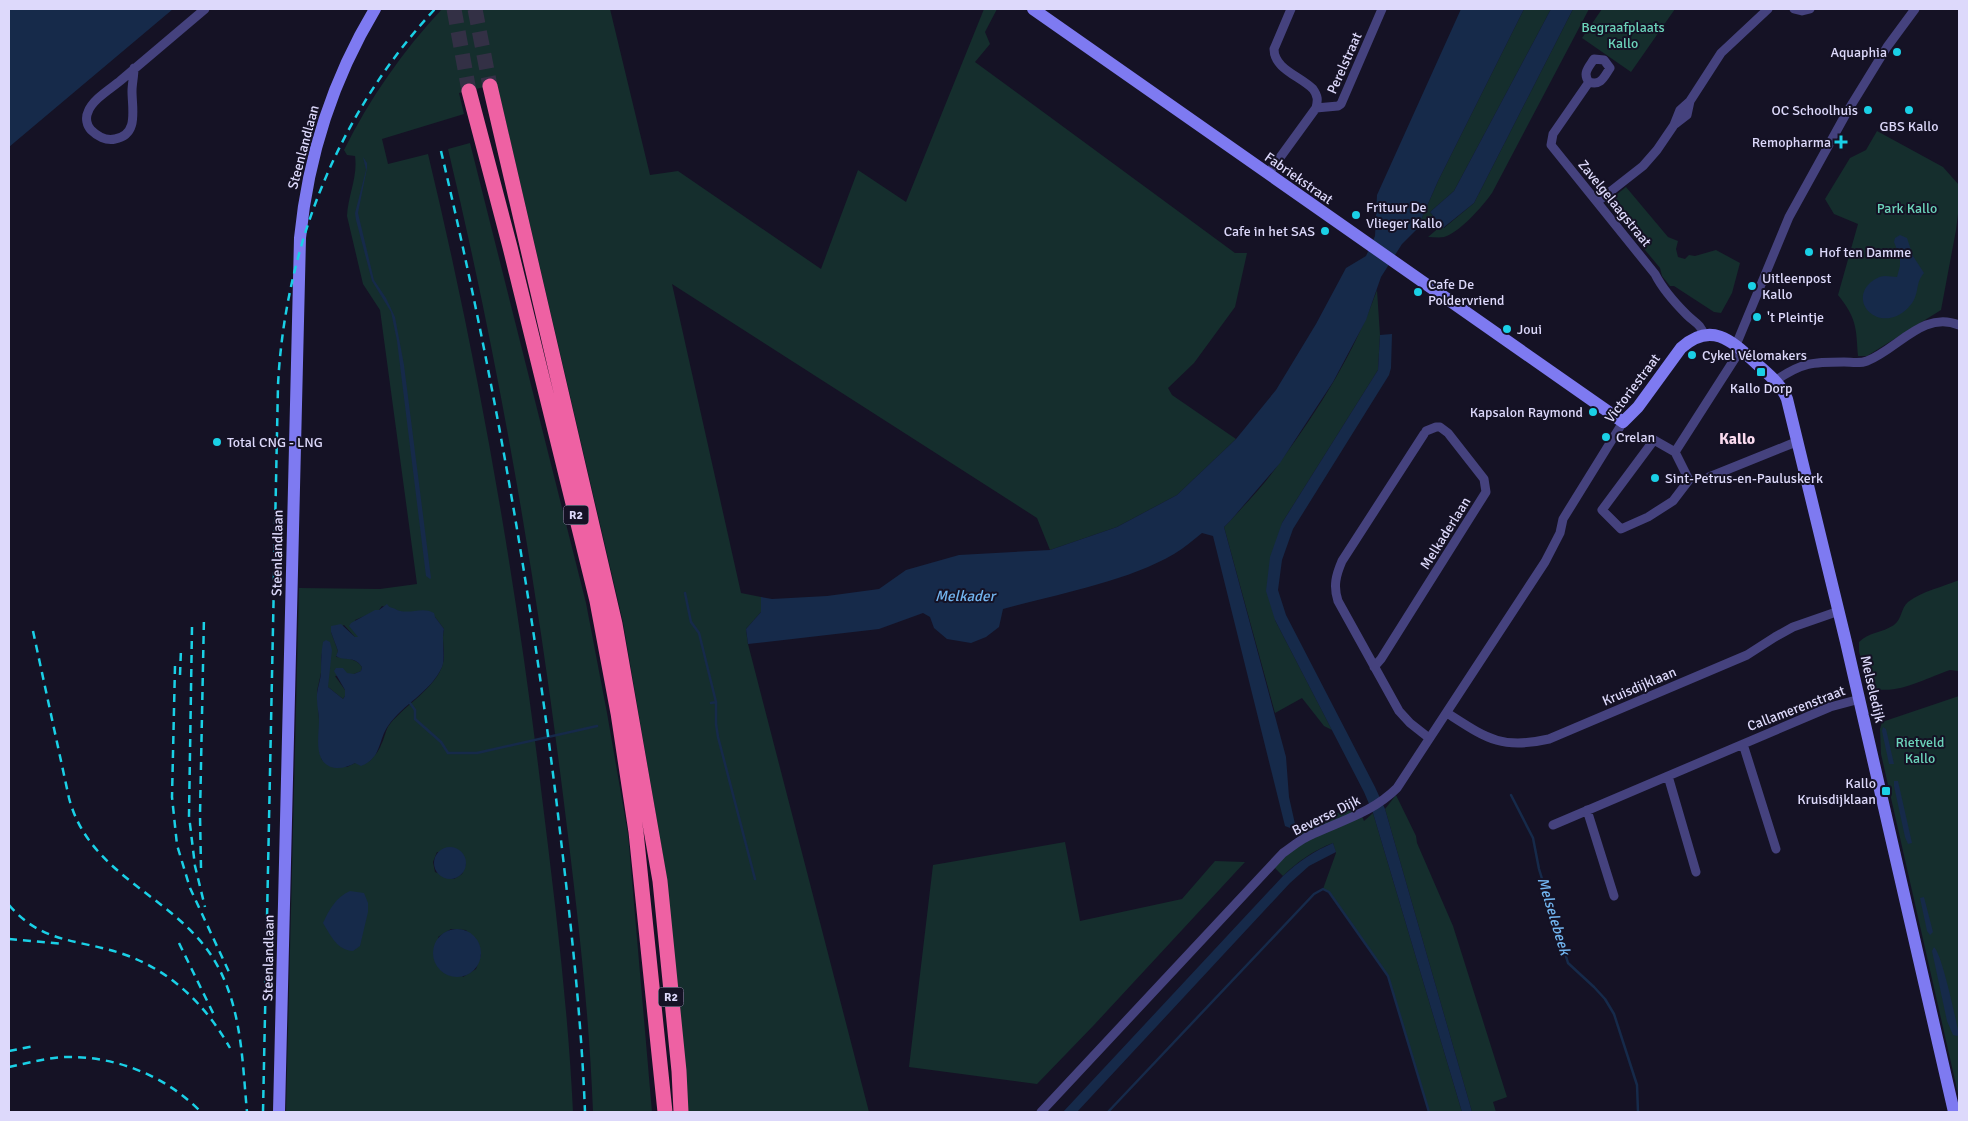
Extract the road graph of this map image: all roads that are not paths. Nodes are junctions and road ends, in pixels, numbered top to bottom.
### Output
1 (205, 9) edge
2 (375, 9) edge
3 (1033, 9) edge
4 (1291, 9) edge
5 (1382, 9) edge
6 (1768, 9) edge
7 (1794, 9) edge
8 (1810, 9) edge
9 (1915, 9) edge
10 (134, 68) junction
11 (1589, 82) dead end
12 (490, 86) tunnel mouth
13 (469, 91) tunnel mouth
14 (1316, 108) junction
15 (1268, 174) junction
16 (1597, 202) junction
17 (1959, 325) edge
18 (1704, 335) junction
19 (1739, 347) junction
20 (1776, 380) junction
21 (1624, 422) junction
22 (1798, 443) junction
23 (1675, 452) junction
24 (1709, 477) dead end
25 (1560, 533) joint
26 (1839, 611) junction
27 (1374, 667) junction
28 (1860, 699) junction
29 (1447, 713) junction
30 (1429, 738) junction
31 (1743, 744) junction
32 (1668, 776) junction
33 (1587, 810) junction
34 (1553, 825) dead end
35 (1776, 849) dead end
36 (1696, 872) dead end
37 (1614, 896) dead end
38 (664, 1110) edge
39 (279, 1112) edge
40 (681, 1112) edge
41 (1041, 1112) edge
42 (1954, 1112) edge

1 - 10 street
2 - 39 main road, Steenlandlaan
3 - 15 main road, Fabriekstraat
4 - 14 street
5 - 14 street, Perelstraat
6 - 16 street
7 - 8 street
9 - 19 street
10 - 10 street
11 - 16 street, Zavelgelaagstraat
12 - 40 highway, R2
13 - 38 highway, R2
14 - 15 street
15 - 21 main road, Fabriekstraat
16 - 18 street, Zavelgelaagstraat
17 - 20 street
18 - 19 main road
18 - 21 main road, Victoriestraat
19 - 20 main road, Melseledijk
19 - 23 street
20 - 22 main road, Melseledijk
21 - 25 street, Victoriestraat
22 - 24 street
22 - 26 main road, Melseledijk
23 - 23 street
25 - 29 street, Beverse Dijk
26 - 28 main road, Melseledijk
26 - 29 street, Kruisdijklaan
27 - 27 street, Melkaderlaan
27 - 30 street, Melkaderlaan
28 - 31 street, Callamerenstraat
28 - 42 main road, Melseledijk
29 - 30 street, Beverse Dijk
30 - 41 street, Beverse Dijk
31 - 32 street, Callamerenstraat
31 - 35 street, Callamerenstraat
32 - 33 street, Callamerenstraat
32 - 36 street
33 - 34 street, Callamerenstraat
33 - 37 street

